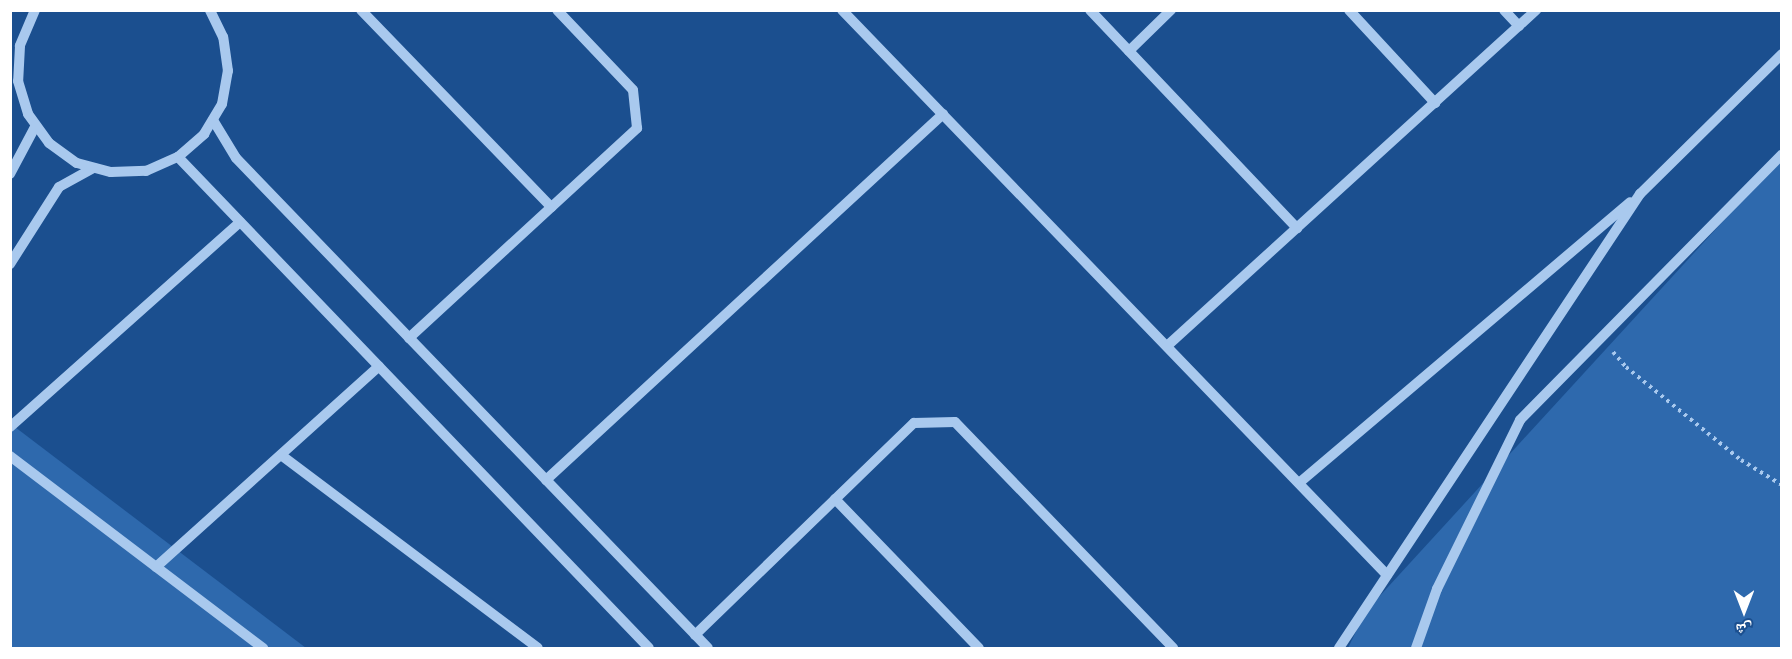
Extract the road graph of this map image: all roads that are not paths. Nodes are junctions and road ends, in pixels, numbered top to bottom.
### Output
1 (210, 10) edge
2 (361, 10) edge
3 (557, 10) edge
4 (843, 10) edge
5 (1090, 10) edge
6 (1171, 10) edge
7 (1349, 10) edge
8 (1504, 10) edge
9 (1536, 10) edge
10 (33, 12) edge
11 (1519, 26) junction
12 (1129, 51) junction
13 (1782, 54) edge
14 (1435, 103) junction
15 (943, 114) junction
16 (213, 120) junction
17 (36, 125) junction
18 (1782, 154) edge
19 (178, 157) junction
20 (93, 168) junction
21 (10, 174) edge
22 (1640, 194) junction
23 (551, 207) junction
24 (240, 222) junction
25 (1297, 228) junction
26 (10, 264) edge
27 (409, 338) junction
28 (1167, 346) junction
29 (379, 366) junction
30 (10, 427) edge
31 (280, 455) junction
32 (10, 456) edge
33 (546, 480) junction
34 (1299, 483) junction
35 (835, 499) junction
36 (156, 567) junction
37 (1388, 575) junction
38 (695, 635) junction
39 (263, 648) edge
40 (538, 648) edge
41 (649, 648) edge
42 (708, 648) edge
43 (979, 648) edge
44 (1173, 648) edge
45 (1339, 648) edge
46 (1416, 648) edge

1 - 16 street
2 - 23 street
3 - 23 street
4 - 15 street
5 - 12 street
6 - 12 street
7 - 14 street
8 - 11 street
9 - 11 street
10 - 17 street
11 - 14 street
12 - 25 street
13 - 22 street
14 - 25 street
15 - 28 street
15 - 33 street
16 - 19 street
16 - 27 street
17 - 20 street
17 - 21 street
18 - 46 street
19 - 20 street
19 - 24 street
20 - 26 street
22 - 34 street
22 - 37 street
23 - 27 street
24 - 29 street
24 - 30 street
25 - 28 street
27 - 33 street
28 - 34 street
29 - 31 street
29 - 41 street
31 - 36 street
31 - 40 street
32 - 36 street
33 - 38 street
34 - 37 street
35 - 38 street
35 - 43 street
35 - 44 street
36 - 39 street
37 - 45 street
38 - 42 street

